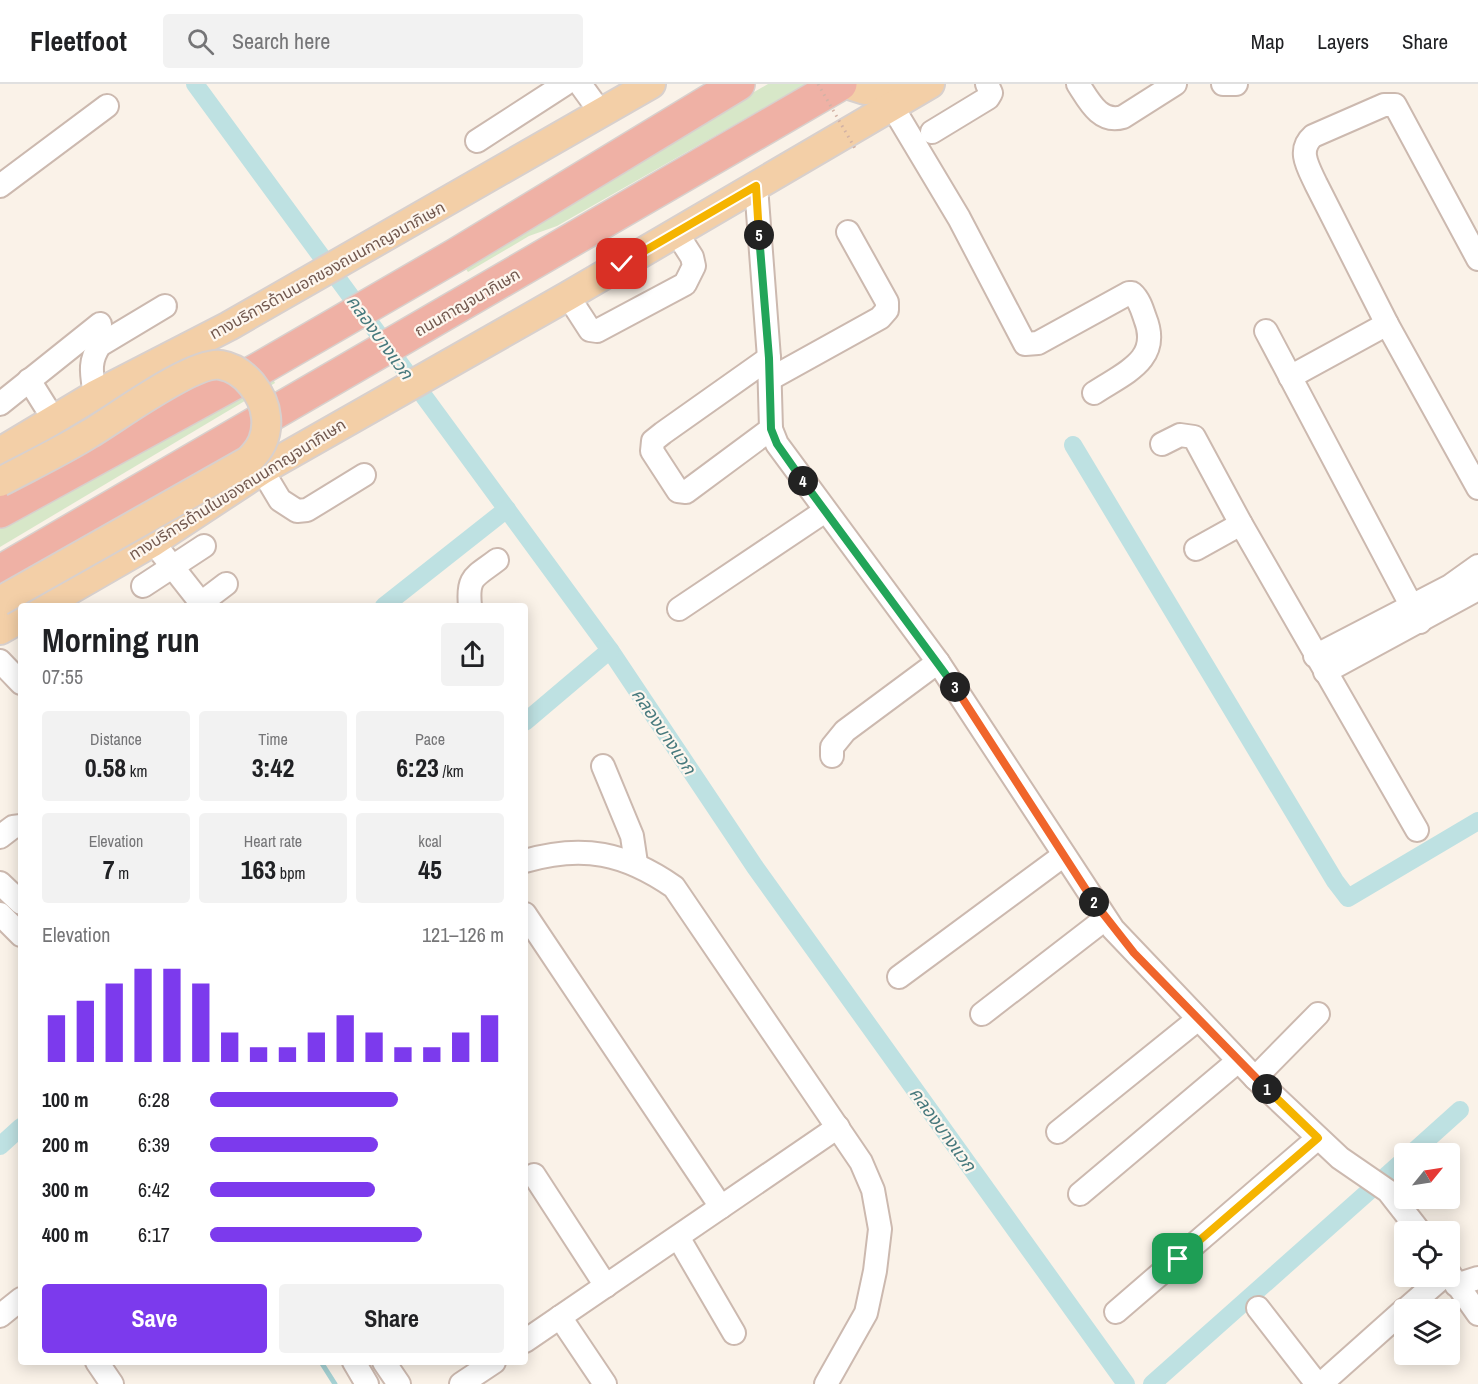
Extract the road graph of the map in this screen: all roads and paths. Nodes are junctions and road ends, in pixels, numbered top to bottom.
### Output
1 (565, 84) edge
2 (580, 84) edge
3 (651, 84) edge
4 (738, 84) edge
5 (818, 84) edge
6 (840, 84) edge
7 (846, 84) edge
8 (930, 84) edge
9 (987, 84) edge
10 (1078, 84) edge
11 (1175, 84) edge
12 (1224, 84) edge
13 (1236, 84) edge
14 (892, 95) edge
15 (107, 106) dead end
16 (601, 113) junction
17 (932, 132) dead end
18 (477, 141) dead end
19 (856, 150) dead end
20 (0, 186) edge
21 (756, 186) junction
22 (676, 232) junction
23 (848, 232) dead end
24 (1478, 259) edge
25 (568, 296) junction
26 (165, 306) dead end
27 (100, 324) dead end
28 (1387, 324) junction
29 (1266, 331) dead end
30 (770, 369) junction
31 (1290, 377) junction
32 (29, 380) junction
33 (1094, 393) dead end
34 (95, 395) junction
35 (0, 404) edge
36 (54, 420) junction
37 (771, 429) junction
38 (1162, 444) dead end
39 (0, 452) edge
40 (262, 470) junction
41 (364, 475) dead end
42 (0, 482) edge
43 (1478, 488) edge
44 (0, 511) edge
45 (825, 511) junction
46 (1241, 524) junction
47 (153, 542) junction
48 (204, 546) dead end
49 (1196, 549) dead end
50 (497, 560) dead end
51 (173, 566) junction
52 (1478, 566) edge
53 (0, 572) edge
54 (226, 584) dead end
55 (143, 586) dead end
56 (1478, 589) edge
57 (0, 601) edge
58 (47, 603) edge
59 (198, 603) edge
60 (202, 603) edge
61 (470, 603) edge
62 (679, 609) dead end
63 (1416, 614) junction
64 (18, 620) edge
65 (0, 630) edge
66 (0, 661) edge
67 (938, 662) junction
68 (1320, 664) junction
69 (18, 679) edge
70 (832, 756) dead end
71 (603, 766) dead end
72 (1417, 830) dead end
73 (1064, 855) junction
74 (528, 861) edge
75 (636, 863) junction
76 (2, 886) edge
77 (18, 900) edge
78 (528, 919) edge
79 (1105, 919) junction
80 (899, 977) dead end
81 (982, 1014) dead end
82 (1318, 1014) dead end
83 (1197, 1020) junction
84 (1238, 1060) junction
85 (1255, 1078) junction
86 (838, 1128) junction
87 (1058, 1132) dead end
88 (1318, 1138) junction
89 (534, 1175) dead end
90 (1080, 1194) dead end
91 (720, 1207) junction
92 (1411, 1221) edge
93 (678, 1237) junction
94 (1460, 1278) edge
95 (1478, 1278) edge
96 (606, 1286) junction
97 (1437, 1287) edge
98 (1457, 1287) edge
99 (1420, 1299) edge
100 (18, 1301) edge
101 (1258, 1308) dead end
102 (1116, 1312) dead end
103 (1478, 1314) edge
104 (0, 1316) edge
105 (560, 1317) junction
106 (1394, 1319) edge
107 (734, 1333) dead end
108 (528, 1339) edge
109 (99, 1365) edge
110 (356, 1365) edge
111 (386, 1365) edge
112 (490, 1365) edge
113 (112, 1384) edge
114 (367, 1384) edge
115 (399, 1384) edge
116 (462, 1384) edge
117 (605, 1384) edge
118 (826, 1384) edge
119 (1319, 1384) edge

1 - 18 street
2 - 16 street
3 - 16 main road, ทางบริการด้านนอกของถนนกาญจนาภิเษก
4 - 44 highway
5 - 19 path, bridge
6 - 53 highway, ถนนกาญจนาภิเษก
7 - 14 main road
8 - 14 main road, ทางบริการด้านในของถนนกาญจนาภิเษก
9 - 17 street
10 - 11 street
12 - 13 street
14 - 21 main road, ทางบริการด้านในของถนนกาญจนาภิเษก
14 - 33 street
15 - 20 street
16 - 34 main road, ทางบริการด้านนอกของถนนกาญจนาภิเษก
21 - 22 main road, ทางบริการด้านในของถนนกาญจนาภิเษก
21 - 30 street
22 - 25 main road, ทางบริการด้านในของถนนกาญจนาภิเษก
22 - 25 street
23 - 30 street
24 - 28 street
25 - 40 main road, ทางบริการด้านในของถนนกาญจนาภิเษก
26 - 34 street
27 - 32 street
28 - 31 street
28 - 43 street
29 - 31 street
30 - 37 street
30 - 37 street
31 - 63 street
32 - 35 street
32 - 36 street
34 - 36 main road, ทางบริการด้านนอกของถนนกาญจนาภิเษก
36 - 39 main road, ทางบริการด้านนอกของถนนกาญจนาภิเษก
37 - 45 street
38 - 46 street
40 - 41 street
40 - 47 main road, ทางบริการด้านในของถนนกาญจนาภิเษก
42 - 57 main road, bridge
45 - 62 street
45 - 67 street
46 - 49 street
46 - 68 street
47 - 51 street
47 - 58 main road, ทางบริการด้านในของถนนกาญจนาภิเษก
48 - 51 street
50 - 61 street
51 - 55 street
51 - 59 street
52 - 63 street
54 - 60 street
56 - 63 street
63 - 68 street
64 - 65 main road
66 - 69 street
67 - 70 street
67 - 73 street
68 - 72 street
71 - 75 street
73 - 79 street
73 - 80 street
74 - 75 street
75 - 86 street
76 - 77 street
78 - 91 street
79 - 81 street
79 - 83 street
82 - 85 street
83 - 84 street
83 - 87 street
84 - 85 street
84 - 90 street
85 - 88 street
86 - 91 street
86 - 118 street
88 - 92 street
88 - 102 street
89 - 96 street
91 - 93 street
93 - 96 street
93 - 107 street
94 - 95 street
96 - 105 street
97 - 99 street
98 - 103 street
100 - 104 street
101 - 119 street
105 - 108 street
105 - 117 street
106 - 119 street
109 - 113 street
110 - 114 street
111 - 115 street
112 - 116 street

